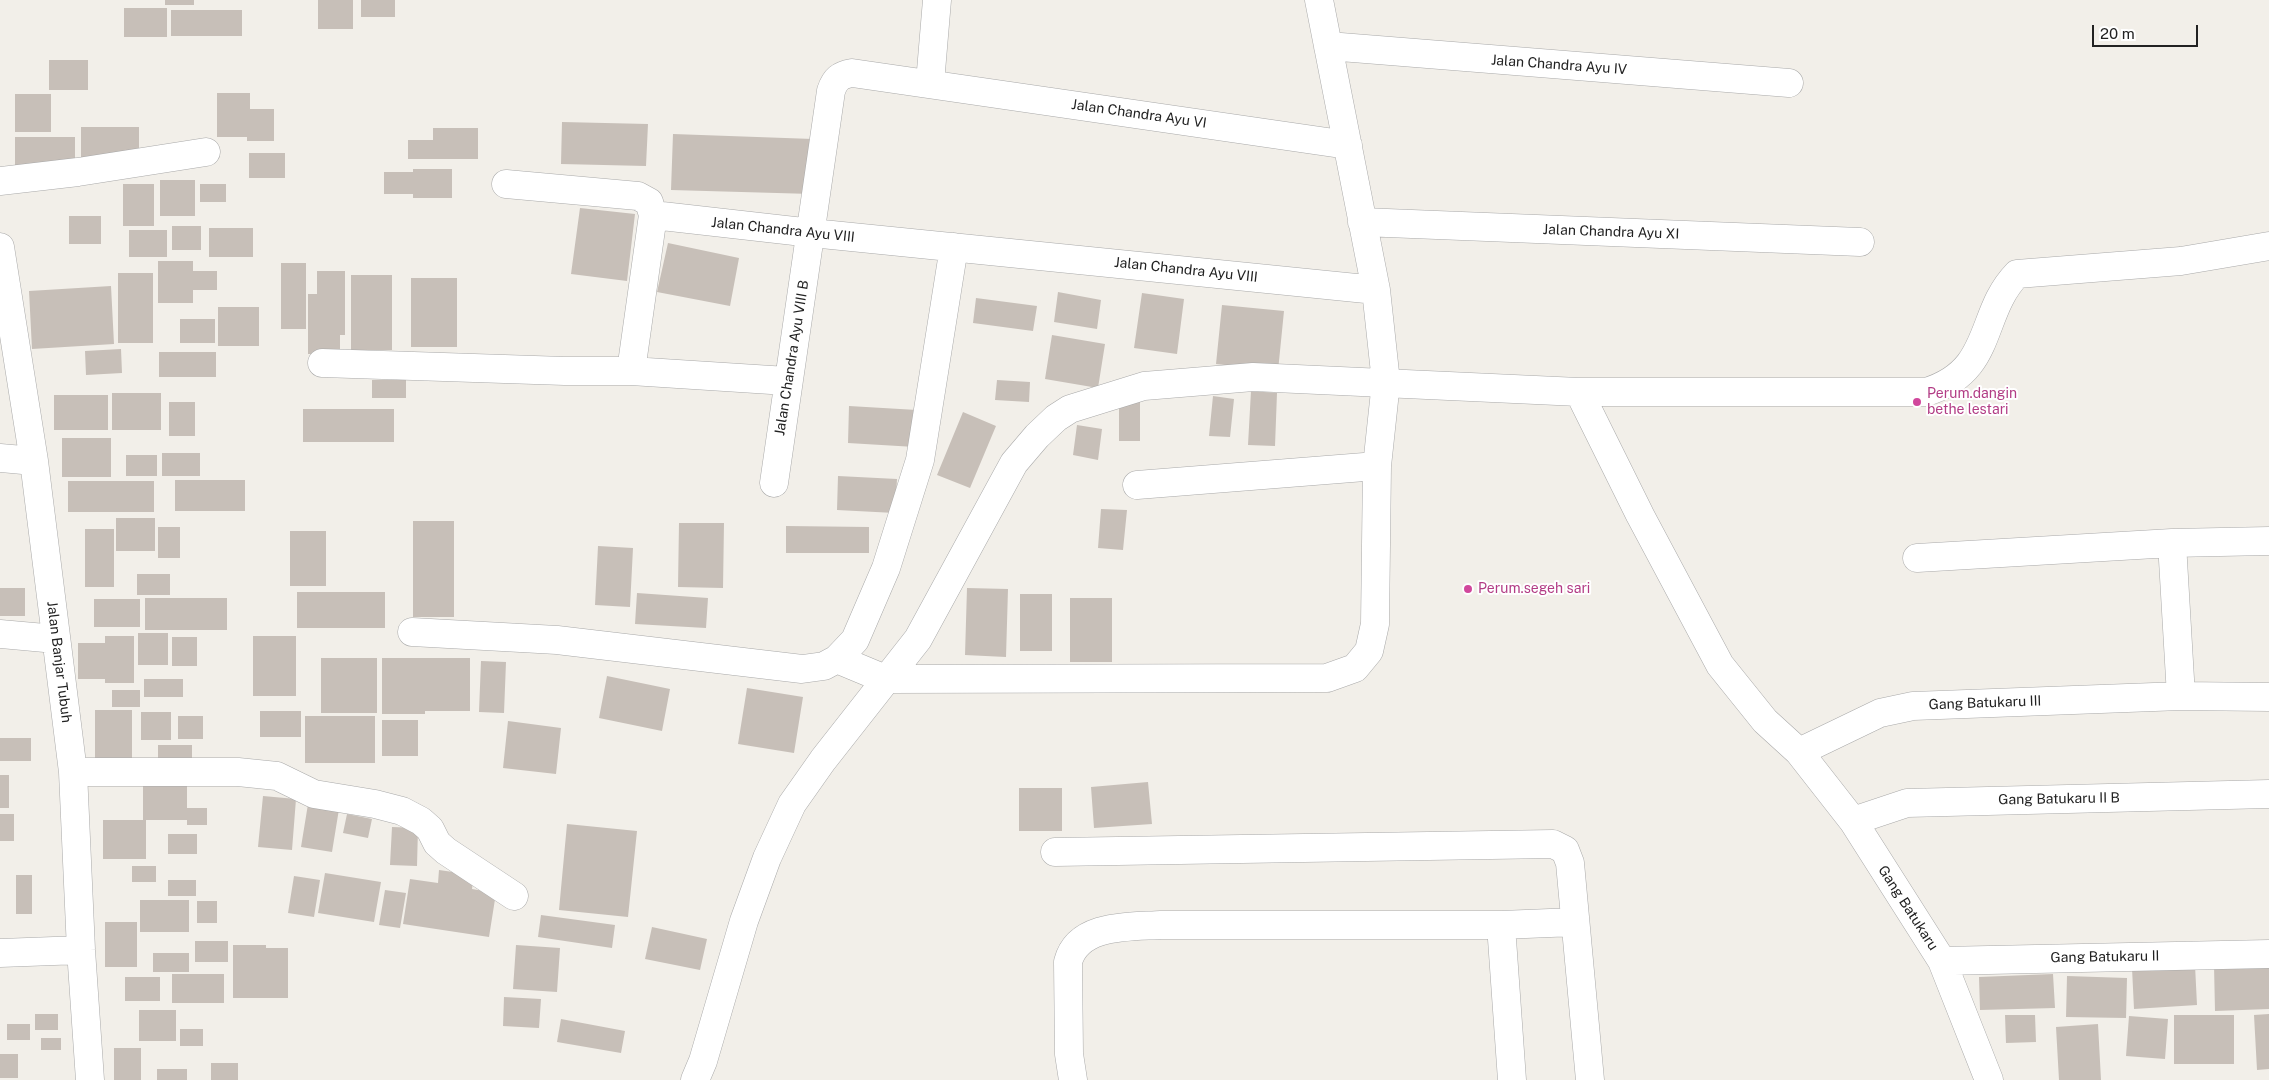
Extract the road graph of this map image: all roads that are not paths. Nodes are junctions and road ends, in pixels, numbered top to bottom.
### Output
1 (937, 0) edge
2 (1319, 0) edge
3 (1328, 46) junction
4 (930, 83) junction
5 (1789, 83) dead end
6 (1348, 145) junction
7 (206, 152) dead end
8 (0, 181) edge
9 (506, 184) dead end
10 (653, 215) junction
11 (1362, 222) junction
12 (812, 233) junction
13 (1860, 242) dead end
14 (0, 246) edge
15 (2269, 246) edge
16 (954, 247) junction
17 (1376, 290) junction
18 (322, 363) dead end
19 (631, 371) junction
20 (787, 381) junction
21 (1386, 382) junction
22 (1579, 392) junction
23 (0, 458) edge
24 (34, 461) junction
25 (1377, 466) junction
26 (774, 483) dead end
27 (1137, 485) dead end
28 (2269, 542) edge
29 (2172, 543) junction
30 (1917, 558) dead end
31 (412, 632) dead end
32 (0, 634) edge
33 (56, 639) junction
34 (837, 660) junction
35 (886, 679) junction
36 (2181, 696) junction
37 (2269, 697) edge
38 (1799, 752) junction
39 (73, 772) junction
40 (2269, 794) edge
41 (1853, 821) junction
42 (1055, 852) dead end
43 (514, 896) dead end
44 (1575, 922) junction
45 (1501, 925) junction
46 (81, 950) junction
47 (0, 952) edge
48 (2269, 954) edge
49 (1942, 961) junction
50 (90, 1080) edge
51 (695, 1080) edge
52 (1073, 1080) edge
53 (1512, 1080) edge
54 (1587, 1080) edge
55 (1990, 1080) edge

1 - 4 street
2 - 3 street
3 - 5 street, Jalan Chandra Ayu IV
3 - 6 street
4 - 6 street, Jalan Chandra Ayu VI
4 - 12 street, Jalan Chandra Ayu VI
6 - 11 street
7 - 8 street
9 - 10 street
10 - 12 street, Jalan Chandra Ayu VIII
10 - 19 street
11 - 13 street, Jalan Chandra Ayu XI
11 - 17 street
12 - 16 street, Jalan Chandra Ayu VIII
12 - 20 street, Jalan Chandra Ayu VIII B
14 - 24 street, Jalan Banjar Tubuh
15 - 22 street
16 - 17 street, Jalan Chandra Ayu VIII
16 - 34 street
17 - 21 street
18 - 19 street
19 - 20 street
20 - 26 street, Jalan Chandra Ayu VIII B
21 - 22 street
21 - 25 street
21 - 35 street
22 - 38 street, Gang Batukaru
23 - 24 street
24 - 33 street, Jalan Banjar Tubuh
25 - 27 street
25 - 35 street
28 - 29 street
29 - 30 street
29 - 36 street
31 - 34 street
32 - 33 street
33 - 39 street, Jalan Banjar Tubuh
34 - 35 street
35 - 51 street
36 - 37 street, Gang Batukaru III
36 - 38 street, Gang Batukaru III
38 - 41 street, Gang Batukaru
39 - 43 street
39 - 46 street, Jalan Banjar Tubuh
40 - 41 street, Gang Batukaru II B
41 - 49 street, Gang Batukaru
42 - 44 street
44 - 45 street
44 - 54 street
45 - 52 street
45 - 53 street
46 - 47 street
46 - 50 street, Jalan Banjar Tubuh
48 - 49 street, Gang Batukaru II
49 - 55 street, Gang Batukaru

